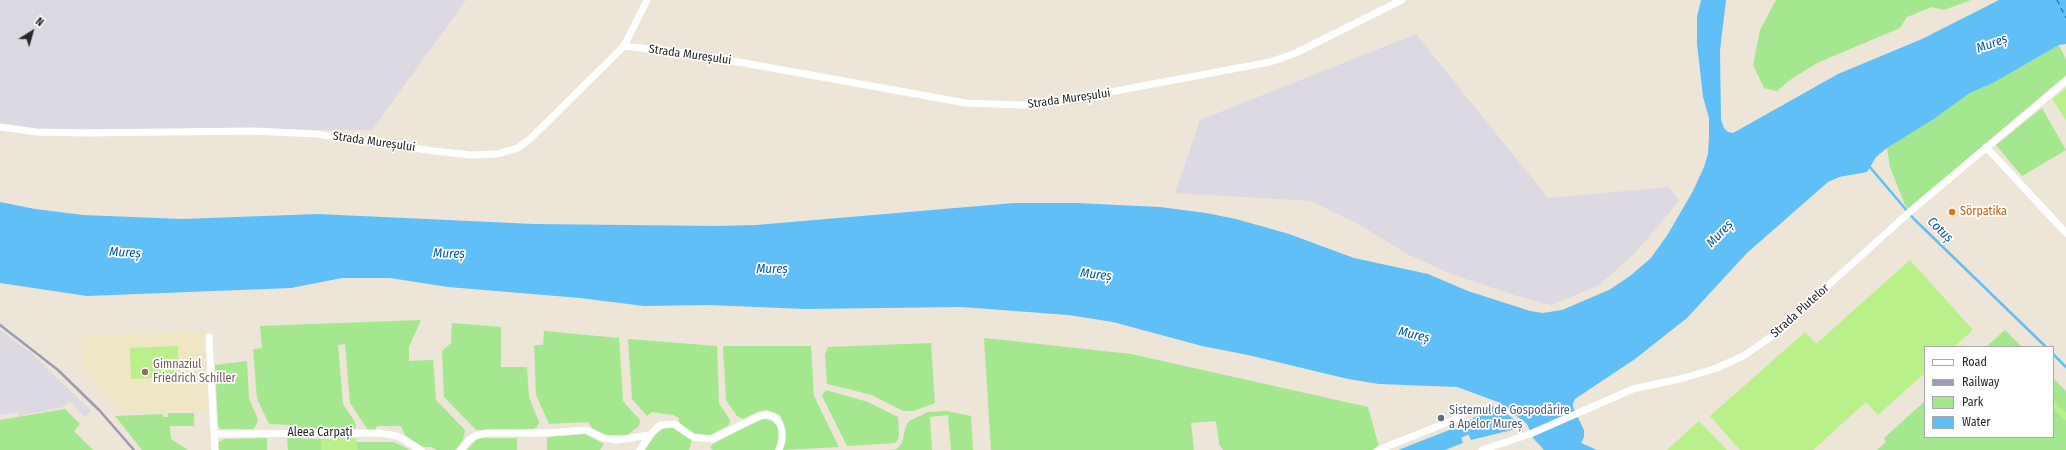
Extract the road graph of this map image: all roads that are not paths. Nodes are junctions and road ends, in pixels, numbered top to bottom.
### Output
1 (647, 0) edge
2 (1402, 0) edge
3 (624, 46) junction
4 (2066, 81) edge
5 (0, 127) edge
6 (1986, 147) junction
7 (2066, 233) edge
8 (209, 337) dead end
9 (1461, 417) dead end
10 (214, 434) junction
11 (650, 435) junction
12 (1380, 449) edge
13 (215, 450) edge
14 (421, 450) edge
15 (461, 450) edge
16 (640, 450) edge
17 (779, 450) edge
18 (1482, 450) edge

1 - 3 street
2 - 3 street, Strada Mureșului
3 - 5 street, Strada Mureșului
4 - 6 street, Strada Plutelor
6 - 7 street
6 - 18 street, Strada Plutelor
8 - 10 street
9 - 12 street
10 - 13 street
10 - 14 street, Aleea Carpați
11 - 15 street
11 - 16 street
11 - 17 street

